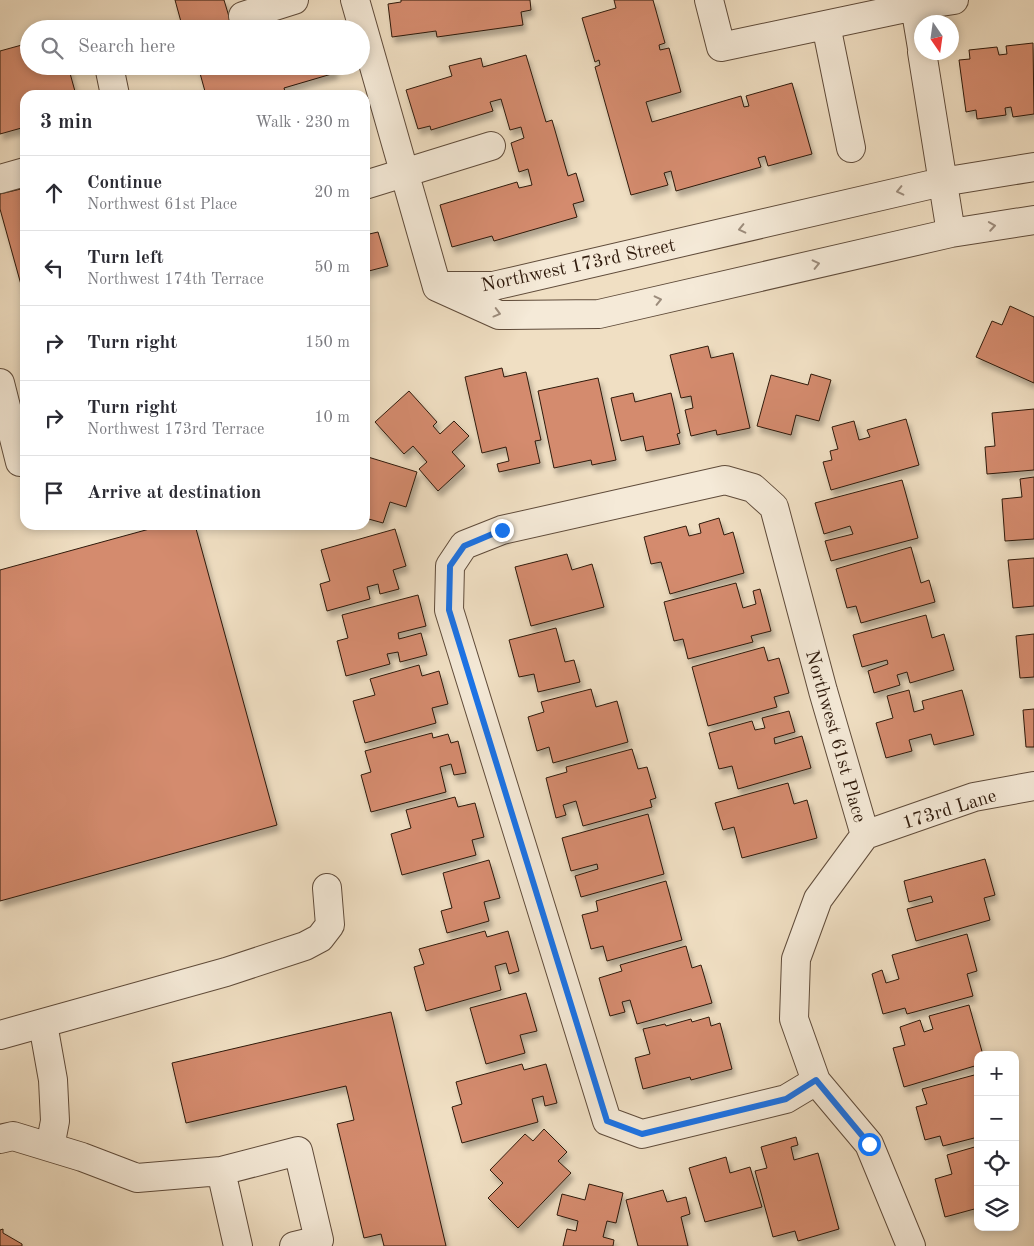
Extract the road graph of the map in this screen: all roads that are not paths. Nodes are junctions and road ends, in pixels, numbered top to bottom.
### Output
1 (294, 0) edge
2 (355, 0) edge
3 (709, 0) edge
4 (954, 0) edge
5 (915, 6) junction
6 (916, 15) edge
7 (243, 16) dead end
8 (361, 20) edge
9 (826, 25) junction
10 (370, 52) edge
11 (923, 60) edge
12 (111, 75) edge
13 (114, 90) edge
14 (492, 146) dead end
15 (851, 148) dead end
16 (1034, 167) edge
17 (20, 173) edge
18 (405, 173) junction
19 (0, 179) edge
20 (942, 182) junction
21 (370, 184) edge
22 (1034, 220) edge
23 (951, 233) junction
24 (437, 286) junction
25 (0, 383) edge
26 (15, 463) edge
27 (1034, 786) edge
28 (865, 835) junction
29 (327, 888) dead end
30 (43, 1024) junction
31 (0, 1035) edge
32 (816, 1080) junction
33 (0, 1139) edge
34 (50, 1147) junction
35 (220, 1171) junction
36 (238, 1246) edge
37 (294, 1246) edge
38 (911, 1246) edge

1 - 7 street
2 - 8 street
3 - 9 street
4 - 5 street
5 - 6 street
5 - 9 street
9 - 15 street
10 - 18 street
11 - 20 street
12 - 13 street
14 - 18 street
16 - 20 street, Northwest 173rd Street
17 - 19 street
18 - 21 street
18 - 24 street
20 - 23 street
20 -> 24 street, Northwest 173rd Street
23 -> 22 street, Northwest 173rd Street
24 -> 23 street, Northwest 173rd Street
25 - 26 street
27 - 28 street, 173rd Lane
28 - 32 street, Northwest 61st Place
28 - 32 street, Northwest 61st Place
29 - 30 street
30 - 31 street
30 - 34 street
32 - 38 street, Northwest 61st Place
33 - 34 street
34 - 35 street
35 - 36 street
35 - 37 street

